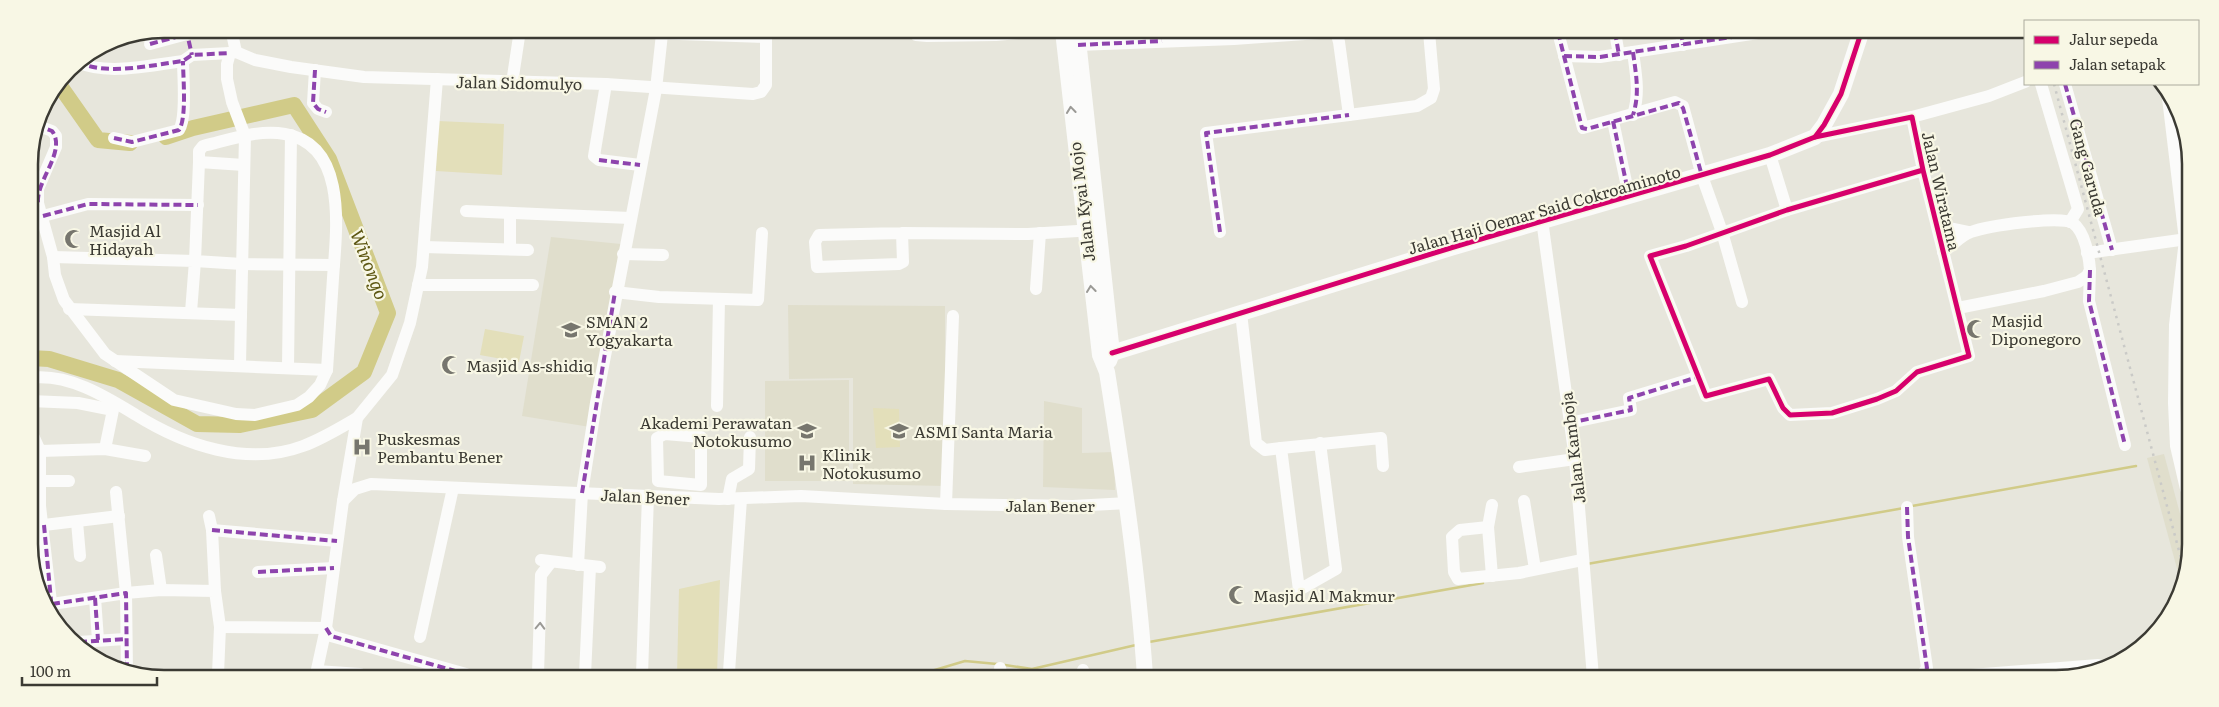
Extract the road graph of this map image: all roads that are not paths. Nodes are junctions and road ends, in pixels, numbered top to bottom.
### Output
1 (1338, 37) edge
2 (1433, 37) edge
3 (1559, 37) edge
4 (1616, 37) edge
5 (1705, 37) edge
6 (1859, 37) edge
7 (167, 38) edge
8 (187, 38) edge
9 (232, 38) edge
10 (519, 38) edge
11 (662, 38) edge
12 (769, 38) edge
13 (1064, 38) edge
14 (1078, 38) edge
15 (1099, 38) edge
16 (1682, 39) edge
17 (150, 44) dead end
18 (233, 52) junction
19 (1633, 52) junction
20 (1619, 54) junction
21 (1564, 56) junction
22 (188, 58) junction
23 (86, 65) edge
24 (316, 70) junction
25 (437, 79) junction
26 (2024, 82) edge
27 (512, 83) junction
28 (606, 84) junction
29 (2040, 85) edge
30 (2065, 85) edge
31 (656, 89) junction
32 (2170, 111) edge
33 (326, 112) dead end
34 (1349, 115) junction
35 (1633, 115) junction
36 (1912, 117) junction
37 (1613, 121) junction
38 (43, 128) edge
39 (243, 130) junction
40 (291, 135) junction
41 (1815, 137) junction
42 (114, 138) dead end
43 (1770, 155) junction
44 (199, 162) junction
45 (244, 165) junction
46 (640, 165) junction
47 (1923, 170) junction
48 (1702, 176) junction
49 (38, 189) edge
50 (1629, 196) junction
51 (198, 205) junction
52 (2182, 208) edge
53 (38, 210) edge
54 (1787, 210) junction
55 (466, 211) dead end
56 (510, 213) junction
57 (43, 216) junction
58 (630, 218) junction
59 (1542, 220) junction
60 (2070, 222) junction
61 (1938, 228) junction
62 (1091, 231) junction
63 (1220, 232) dead end
64 (1722, 232) junction
65 (1969, 232) junction
66 (762, 233) dead end
67 (902, 233) junction
68 (1040, 233) junction
69 (2182, 241) edge
70 (424, 247) junction
71 (510, 249) junction
72 (528, 250) dead end
73 (2112, 250) junction
74 (1943, 252) junction
75 (2087, 253) junction
76 (623, 254) junction
77 (663, 255) dead end
78 (53, 256) junction
79 (195, 261) junction
80 (2182, 263) edge
81 (242, 264) junction
82 (290, 264) junction
83 (334, 264) junction
84 (2090, 270) junction
85 (533, 284) dead end
86 (418, 285) junction
87 (1036, 289) dead end
88 (616, 292) junction
89 (719, 299) junction
90 (1742, 302) dead end
91 (1958, 308) junction
92 (69, 309) junction
93 (191, 312) junction
94 (1241, 313) junction
95 (241, 315) junction
96 (953, 316) dead end
97 (1107, 317) junction
98 (1148, 342) junction
99 (115, 361) junction
100 (1106, 361) junction
101 (240, 366) junction
102 (288, 367) junction
103 (327, 370) junction
104 (1698, 377) junction
105 (38, 378) edge
106 (2181, 379) edge
107 (1111, 398) junction
108 (38, 401) edge
109 (114, 405) junction
110 (717, 406) dead end
111 (357, 418) junction
112 (1569, 423) junction
113 (750, 437) dead end
114 (1320, 443) junction
115 (2125, 445) dead end
116 (38, 447) edge
117 (1281, 448) junction
118 (105, 449) junction
119 (40, 451) junction
120 (145, 456) dead end
121 (1575, 458) junction
122 (1383, 466) dead end
123 (1519, 467) dead end
124 (2182, 472) edge
125 (40, 481) junction
126 (69, 481) dead end
127 (453, 488) junction
128 (680, 491) junction
129 (116, 492) dead end
130 (582, 493) junction
131 (38, 494) edge
132 (648, 496) junction
133 (734, 499) junction
134 (344, 501) junction
135 (1524, 501) dead end
136 (1128, 503) junction
137 (946, 504) junction
138 (1492, 506) dead end
139 (1906, 507) dead end
140 (38, 511) edge
141 (119, 516) junction
142 (209, 516) dead end
143 (77, 522) junction
144 (44, 525) junction
145 (1488, 527) junction
146 (212, 530) junction
147 (337, 541) junction
148 (156, 555) dead end
149 (80, 556) dead end
150 (589, 566) junction
151 (1583, 566) junction
152 (334, 568) junction
153 (1534, 569) junction
154 (258, 572) dead end
155 (1492, 576) junction
156 (161, 590) junction
157 (215, 591) junction
158 (126, 593) junction
159 (95, 598) junction
160 (51, 599) edge
161 (56, 607) edge
162 (220, 627) junction
163 (326, 628) junction
164 (420, 637) dead end
165 (126, 639) junction
166 (98, 640) junction
167 (86, 642) edge
168 (122, 663) edge
169 (1144, 669) edge
170 (1592, 669) edge
171 (1926, 669) edge
172 (218, 670) edge
173 (317, 670) edge
174 (451, 670) edge
175 (538, 670) edge
176 (585, 670) edge
177 (642, 670) edge
178 (729, 670) edge

1 - 34 street
2 - 34 street
3 - 21 street
4 - 20 street
5 - 16 street
6 - 41 main road
7 - 17 street
8 - 22 street
9 - 18 street
10 - 27 street
11 - 31 street
12 - 31 street, Jalan Sidomulyo
62 -> 13 main road, Jalan Kyai Mojo
14 - 15 street
14 - 62 main road, Jalan Kyai Mojo
16 - 19 street
18 - 22 street
18 - 24 street, Jalan Sidomulyo
18 - 39 street
19 - 20 street
19 - 35 street
20 - 21 street
21 - 37 street
22 - 23 street
22 - 42 street
24 - 25 street, Jalan Sidomulyo
24 - 33 street
25 - 27 street, Jalan Sidomulyo
25 - 70 street
26 - 36 street
27 - 28 street, Jalan Sidomulyo
28 - 31 street, Jalan Sidomulyo
28 - 46 street
29 - 60 street
30 - 73 street, Gang Garuda
31 - 46 street
32 - 52 street
34 - 63 street
35 - 37 street
35 - 48 street
36 - 41 street, Jalan Wiratama
36 - 47 street, Jalan Wiratama
37 - 50 street
38 - 49 street
39 - 40 street
39 - 44 street
39 - 45 street
40 - 82 street
40 - 83 street
41 - 43 main road, Jalan Haji Oemar Said Cokroaminoto
43 - 48 main road, Jalan Haji Oemar Said Cokroaminoto
43 - 54 street
44 - 45 street
44 - 51 street
45 - 81 street
46 - 58 street
47 - 54 street
47 - 61 street, Jalan Wiratama
48 - 50 main road, Jalan Haji Oemar Said Cokroaminoto
48 - 64 street
50 - 59 main road, Jalan Haji Oemar Said Cokroaminoto
51 - 57 street
51 - 79 street
53 - 57 street
54 - 64 street
55 - 56 street
56 - 58 street
56 - 71 street
57 - 78 street
58 - 76 street
59 - 94 main road, Jalan Haji Oemar Said Cokroaminoto
59 - 112 street, Jalan Kamboja
60 - 65 street
60 - 75 street
61 - 65 street
61 - 74 street, Jalan Wiratama
62 - 68 street
62 - 97 main road, Jalan Kyai Mojo
100 -> 62 main road, Jalan Kyai Mojo
64 - 90 street
64 - 104 street
65 - 74 street
66 - 89 street
67 - 67 street
67 - 68 street
68 - 87 street
69 - 73 street
70 - 71 street
70 - 86 street
71 - 72 street
73 - 75 street
74 - 91 street, Jalan Wiratama
75 - 84 street
76 - 77 street
76 - 88 street
78 - 79 street
78 - 92 street
79 - 81 street
79 - 93 street
80 - 106 street
81 - 82 street
81 - 95 street
82 - 83 street
82 - 102 street
83 - 103 street
84 - 91 street
84 - 115 street
85 - 86 street
86 - 111 street
88 - 89 street
88 - 130 street
89 - 110 street
91 - 104 street, Jalan Wiratama
92 - 93 street
92 - 99 street
93 - 95 street
94 - 98 main road, Jalan Haji Oemar Said Cokroaminoto
94 - 117 street
95 - 101 street
96 - 137 street
97 - 98 main road
97 - 100 main road, Jalan Kyai Mojo
98 - 100 main road, Jalan Haji Oemar Said Cokroaminoto
98 - 107 main road
99 - 101 street
99 - 103 street
100 - 107 main road, Jalan Kyai Mojo
101 - 102 street
102 - 103 street
104 - 112 street
105 - 109 street
106 - 124 street
107 - 136 main road, Jalan Kyai Mojo
108 - 109 street
109 - 111 street
109 - 118 street
111 - 134 street
112 - 121 street, Jalan Kamboja
113 - 133 street
114 - 117 street
114 - 117 street
114 - 122 street
116 - 119 street
118 - 119 street
118 - 120 street
119 - 125 street
121 - 123 street
121 - 151 street, Jalan Kamboja
125 - 126 street
125 - 131 street
127 - 130 street, Jalan Bener
127 - 134 street, Jalan Bener
127 - 164 street
128 - 128 street
128 - 132 street, Jalan Bener
128 - 133 street, Jalan Bener
129 - 141 street
130 - 132 street, Jalan Bener
130 - 150 street
132 - 177 street
133 - 137 street, Jalan Bener
133 - 178 street
134 - 147 street
135 - 153 street
136 - 137 street, Jalan Bener
136 - 169 main road, Jalan Kyai Mojo
138 - 145 street
139 - 171 street
140 - 144 street
141 - 143 street
141 - 158 street
142 - 146 street
143 - 144 street
143 - 149 street
144 - 160 street
145 - 155 street
145 - 155 street
146 - 147 street
146 - 157 street
147 - 152 street
148 - 156 street
175 -> 150 street
150 - 176 street
151 - 153 street
151 - 170 street, Jalan Kamboja
152 - 154 street
152 - 163 street
153 - 155 street
156 - 157 street
156 - 158 street
157 - 162 street
158 - 159 street
158 - 165 street
159 - 161 street
159 - 166 street
162 - 163 street
162 - 172 street
163 - 173 street
163 - 174 street
165 - 166 street
165 - 168 street
166 - 167 street

